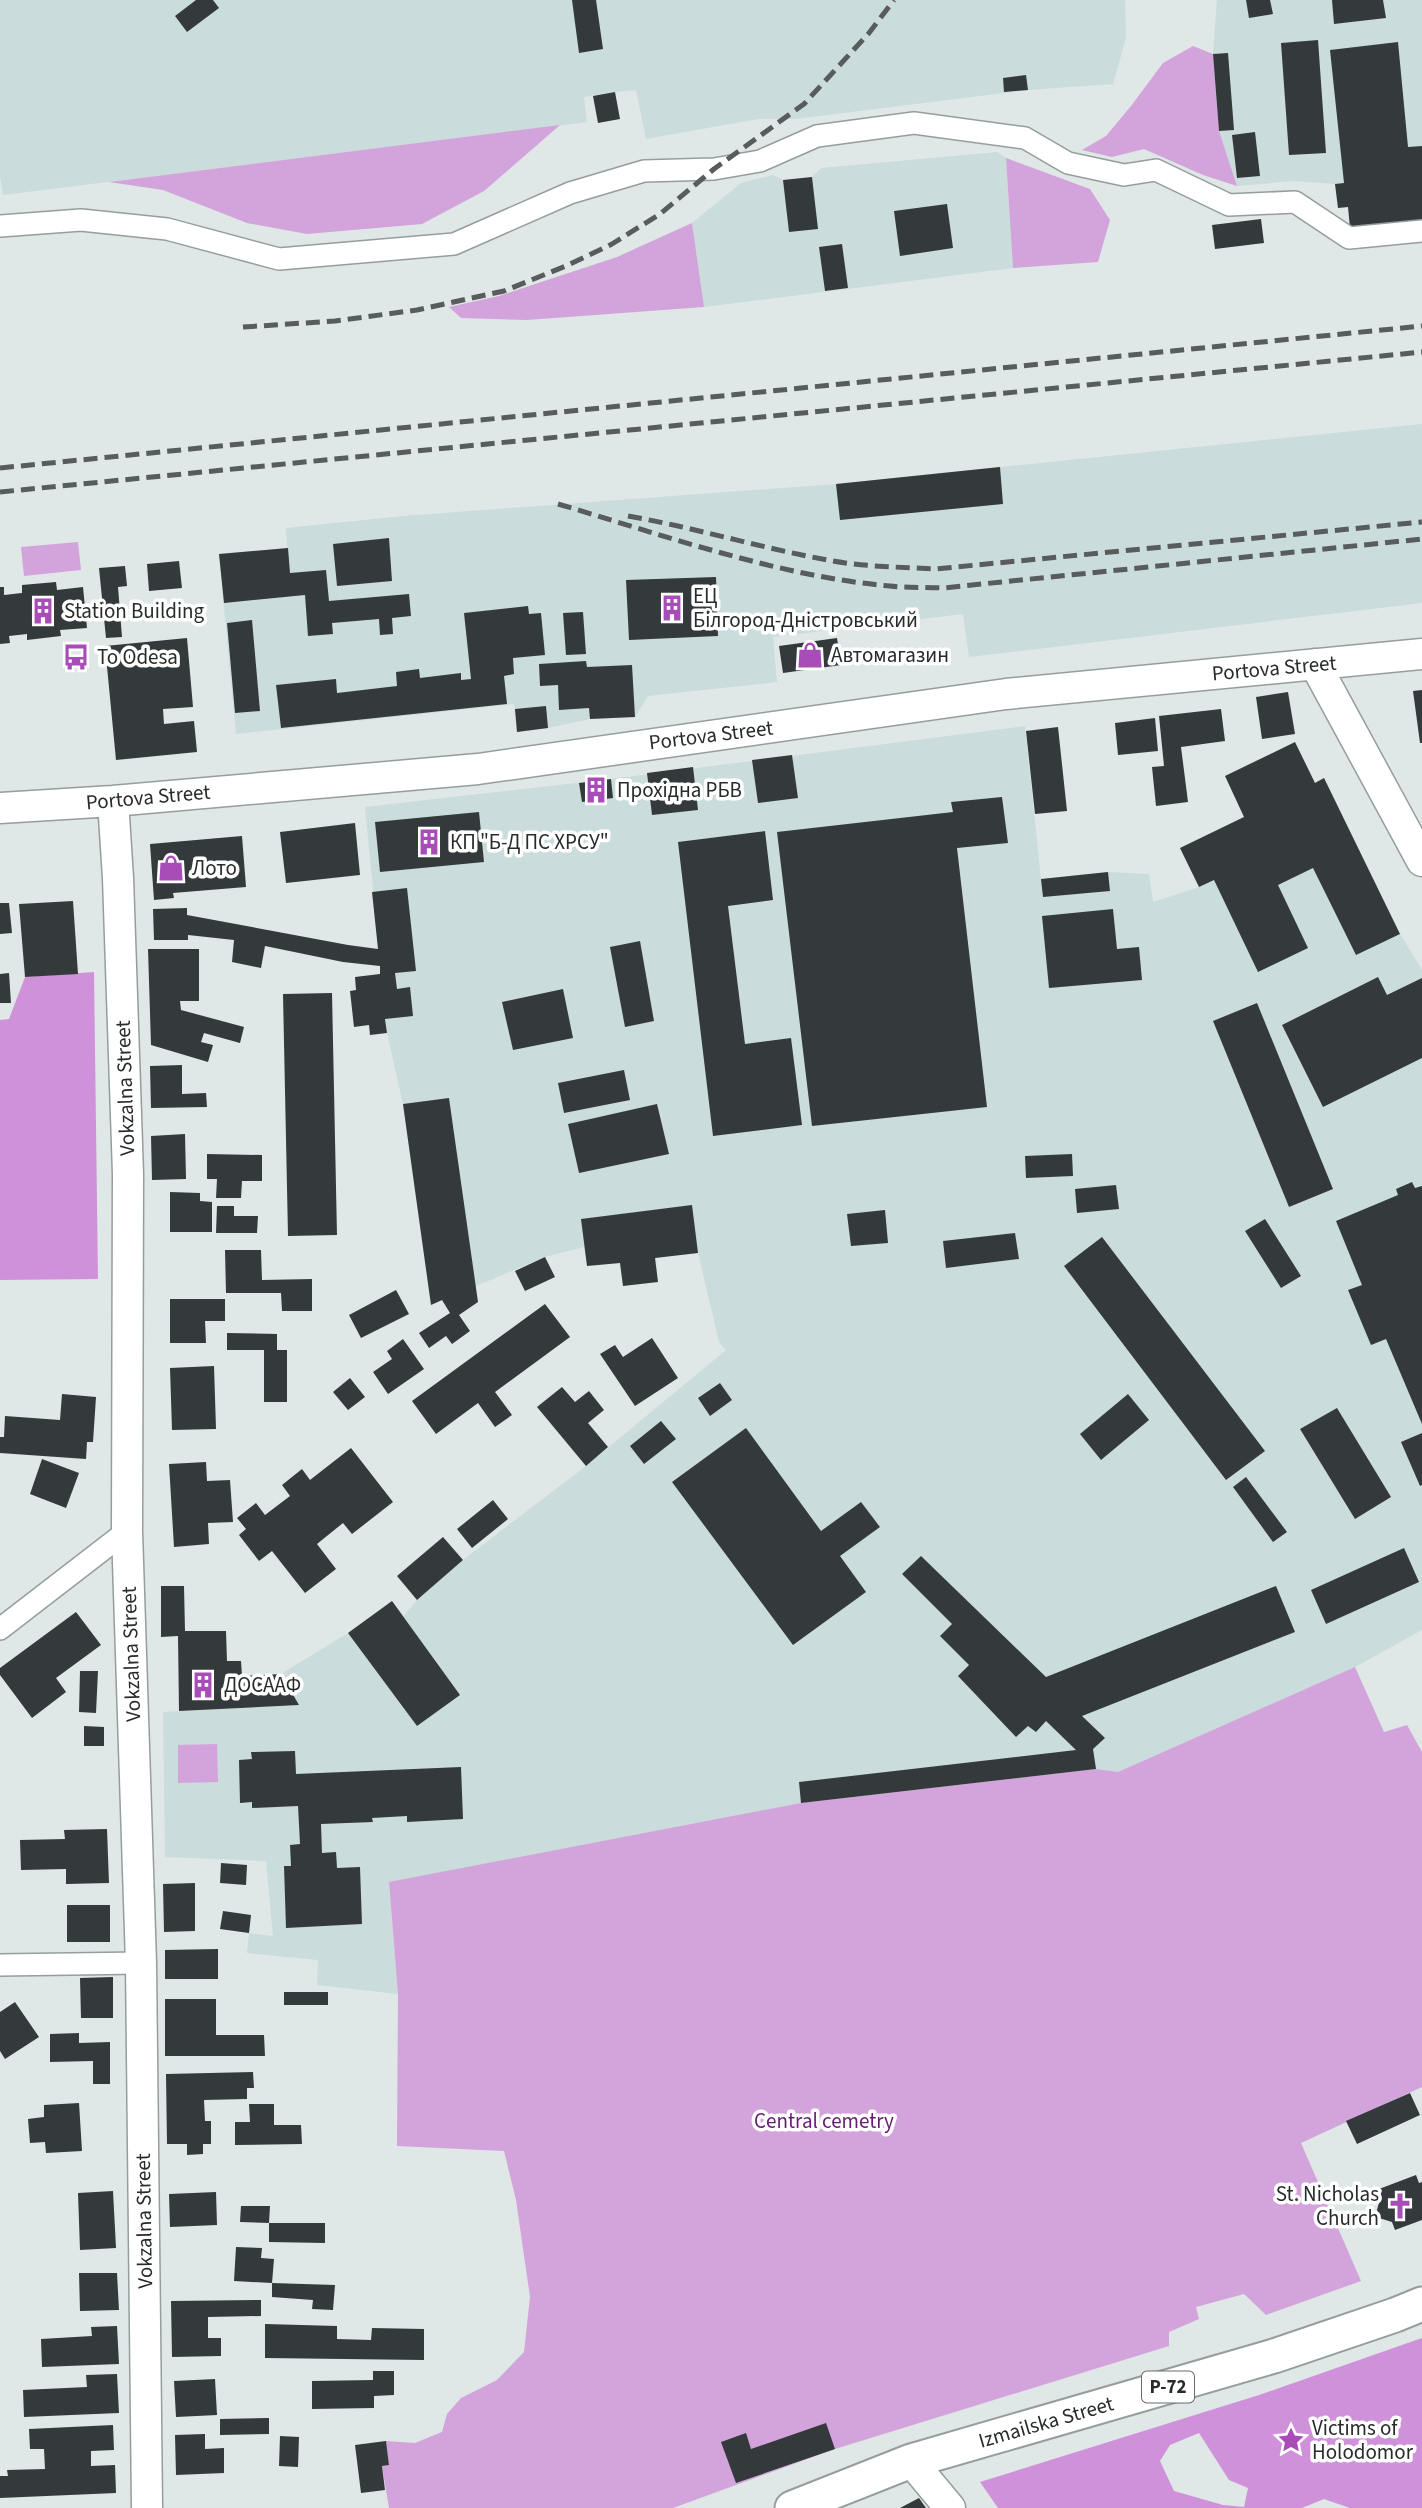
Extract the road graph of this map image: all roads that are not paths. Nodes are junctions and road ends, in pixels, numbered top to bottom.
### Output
1 (0, 226) edge
2 (1422, 231) edge
3 (1422, 654) edge
4 (1315, 664) junction
5 (113, 801) junction
6 (0, 808) edge
7 (1422, 861) edge
8 (127, 1531) junction
9 (0, 1629) edge
10 (141, 1963) junction
11 (0, 1965) edge
12 (1422, 2304) edge
13 (911, 2461) junction
14 (147, 2508) edge
15 (792, 2508) edge
16 (950, 2508) edge

1 - 2 street
3 - 4 street, Portova Street
4 - 5 street, Portova Street
4 - 7 street
5 - 6 street, Portova Street
5 - 8 street, Vokzalna Street
8 - 9 street
8 - 10 street, Vokzalna Street
10 - 11 street
10 - 14 street, Vokzalna Street
12 - 13 main road, Izmailska Street / Р-72
13 - 15 main road, Izmailska Street / Р-72
13 - 16 street

